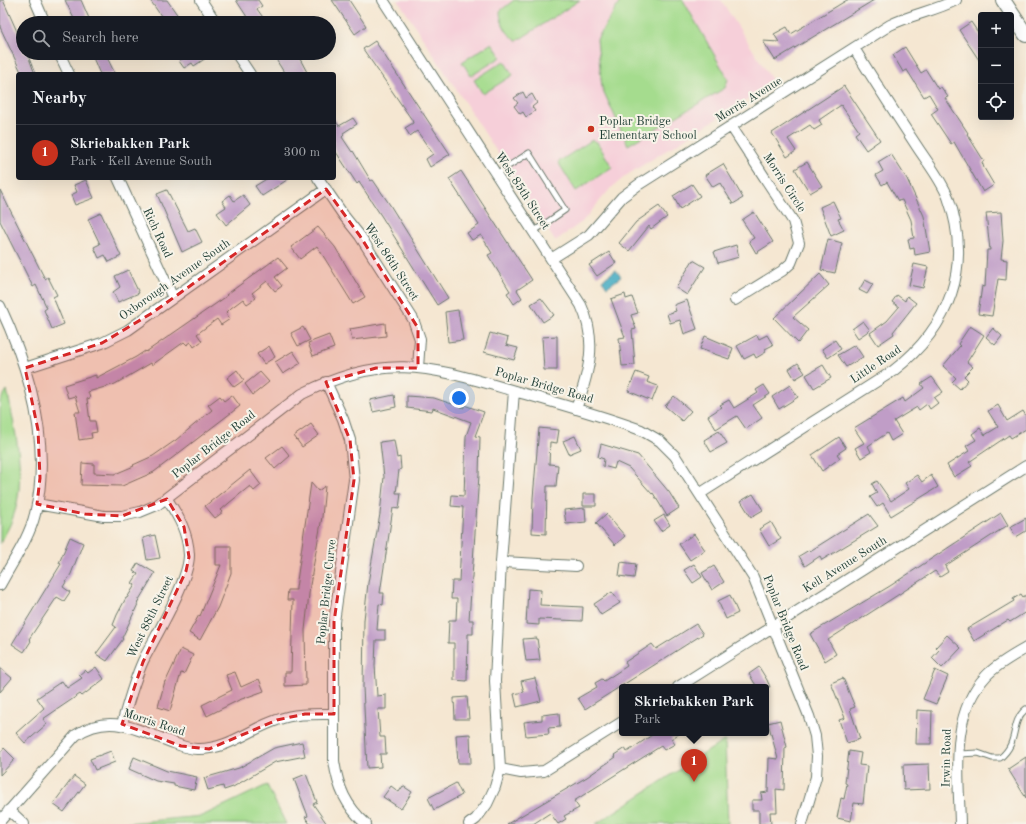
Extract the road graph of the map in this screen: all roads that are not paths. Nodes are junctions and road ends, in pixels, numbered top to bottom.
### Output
1 (35, 0) edge
2 (201, 0) edge
3 (383, 0) edge
4 (956, 0) edge
5 (1004, 0) edge
6 (42, 16) edge
7 (211, 16) edge
8 (1026, 35) edge
9 (854, 48) junction
10 (62, 60) edge
11 (241, 60) edge
12 (68, 72) edge
13 (249, 72) edge
14 (732, 126) junction
15 (496, 174) junction
16 (119, 180) edge
17 (319, 180) edge
18 (326, 189) junction
19 (533, 232) junction
20 (551, 259) junction
21 (174, 298) junction
22 (735, 300) dead end
23 (0, 306) edge
24 (25, 368) junction
25 (418, 368) junction
26 (326, 382) junction
27 (514, 391) junction
28 (576, 409) junction
29 (1026, 466) edge
30 (701, 494) junction
31 (167, 499) junction
32 (37, 504) junction
33 (501, 562) junction
34 (576, 566) dead end
35 (0, 585) edge
36 (773, 626) junction
37 (1026, 648) edge
38 (683, 684) edge
39 (1026, 709) edge
40 (334, 714) junction
41 (122, 724) junction
42 (619, 724) edge
43 (959, 754) junction
44 (500, 769) junction
45 (9, 810) junction
46 (0, 821) edge
47 (24, 824) edge
48 (366, 824) edge
49 (469, 824) edge
50 (802, 824) edge
51 (960, 824) edge

1 - 6 street
2 - 7 street
3 - 15 street, West 85th Street
4 - 9 street, Morris Avenue
5 - 8 street
9 - 14 street, Morris Avenue
9 - 30 street, Little Road
10 - 12 street
11 - 13 street
14 - 20 street, Morris Avenue
14 - 22 street, Morris Circle
15 - 19 street, West 85th Street
15 - 19 lane
16 - 21 street, Rich Road
17 - 18 street, West 86th Street
18 - 21 street, Oxborough Avenue South
18 - 25 street, West 86th Street
19 - 20 street, West 85th Street
20 - 28 street, West 85th Street
21 - 24 street, Oxborough Avenue South
23 - 24 street
24 - 32 street
25 - 26 street, Poplar Bridge Road
25 - 27 street, Poplar Bridge Road
26 - 31 street, Poplar Bridge Road
26 - 40 street, Poplar Bridge Curve
27 - 28 street, Poplar Bridge Road
27 - 33 street
28 - 30 street, Poplar Bridge Road
29 - 36 street, Kell Avenue South
30 - 36 street, Poplar Bridge Road
31 - 32 street, Poplar Bridge Road
31 - 41 street, West 88th Street
32 - 35 street
33 - 34 street
33 - 44 street
36 - 38 street, Kell Avenue South
36 - 50 street, Poplar Bridge Road
37 - 43 street, Irwin Road
39 - 43 lane
40 - 41 street, Morris Road
40 - 48 street, Poplar Bridge Curve
41 - 45 street, Morris Road
42 - 44 street
43 - 51 street, Irwin Road
44 - 49 street
45 - 46 street, Morris Road
45 - 47 street

